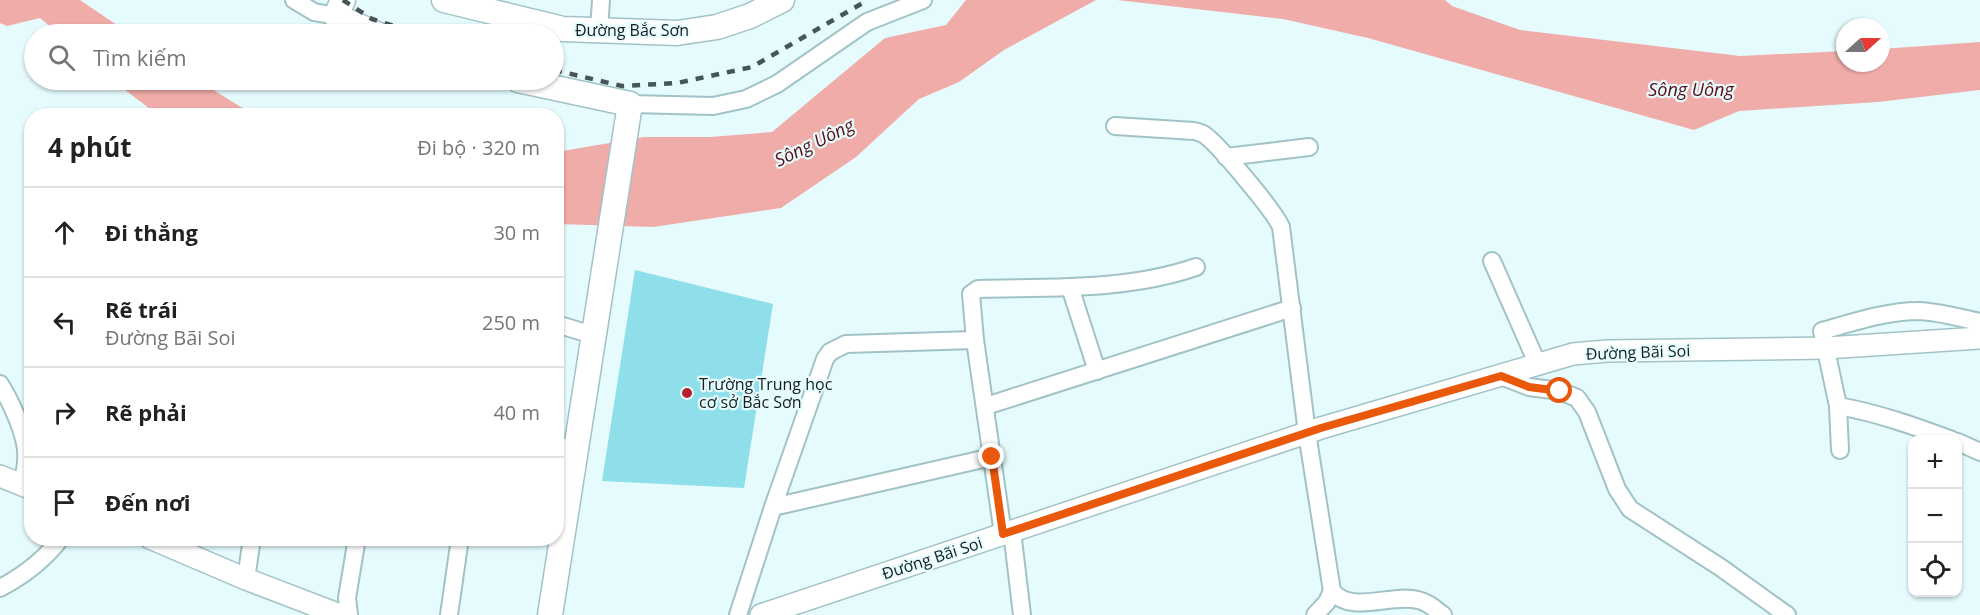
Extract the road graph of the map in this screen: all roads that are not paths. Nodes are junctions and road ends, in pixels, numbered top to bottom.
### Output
1 (294, 0) edge
2 (444, 0) edge
3 (601, 0) edge
4 (782, 0) edge
5 (923, 0) edge
6 (340, 8) edge
7 (363, 24) edge
8 (542, 24) edge
9 (564, 29) edge
10 (599, 30) junction
11 (555, 90) edge
12 (629, 110) junction
13 (1115, 126) dead end
14 (1309, 147) dead end
15 (1226, 157) junction
16 (1492, 261) dead end
17 (1196, 267) dead end
18 (1070, 287) junction
19 (1292, 308) junction
20 (1980, 322) edge
21 (564, 326) edge
22 (594, 335) junction
23 (1980, 338) edge
24 (975, 340) junction
25 (1826, 348) junction
26 (1538, 365) junction
27 (1097, 371) junction
28 (1501, 376) junction
29 (0, 384) edge
30 (986, 406) junction
31 (1838, 406) junction
32 (1307, 432) junction
33 (1938, 435) edge
34 (24, 440) edge
35 (1962, 444) edge
36 (566, 448) edge
37 (1840, 450) dead end
38 (1980, 452) edge
39 (992, 457) junction
40 (564, 469) edge
41 (0, 476) edge
42 (24, 486) edge
43 (773, 507) junction
44 (1007, 533) junction
45 (55, 546) edge
46 (169, 546) edge
47 (251, 546) edge
48 (356, 546) edge
49 (459, 546) edge
50 (557, 546) edge
51 (246, 579) junction
52 (0, 588) edge
53 (1332, 591) junction
54 (340, 615) edge
55 (349, 615) edge
56 (449, 615) edge
57 (550, 615) edge
58 (738, 615) edge
59 (761, 615) edge
60 (1022, 615) edge
61 (1316, 615) edge
62 (1443, 615) edge
63 (1787, 615) edge

1 - 6 street
2 - 8 main road, Đường Bắc Sơn
3 - 10 street
4 - 10 main road, Đường Bắc Sơn
5 - 12 street
6 - 7 main road
9 - 10 main road, Đường Bắc Sơn
11 - 12 main road
12 - 22 main road
13 - 15 street
14 - 15 street
15 - 19 street
16 - 26 street
17 - 18 street
18 - 24 street
18 - 27 street
19 - 27 street
19 - 32 street
20 - 25 street
21 - 22 street
22 - 36 main road
23 - 25 street, Đường Bãi Soi
24 - 30 street
24 - 43 street
25 - 26 street, Đường Bãi Soi
25 - 31 street
26 - 28 street, Đường Bãi Soi
27 - 30 street
28 - 32 street, Đường Bãi Soi
28 - 63 street
29 - 34 street
30 - 39 street
31 - 33 street
31 - 37 street
32 - 44 street, Đường Bãi Soi
32 - 53 street
35 - 38 street
36 - 40 main road
39 - 43 street
39 - 44 street
41 - 42 street
43 - 58 street
44 - 59 street, Đường Bãi Soi
44 - 60 street
45 - 52 street
46 - 51 street
47 - 51 street
48 - 55 street
49 - 56 street
50 - 57 main road
51 - 54 street
53 - 61 street
53 - 62 street

